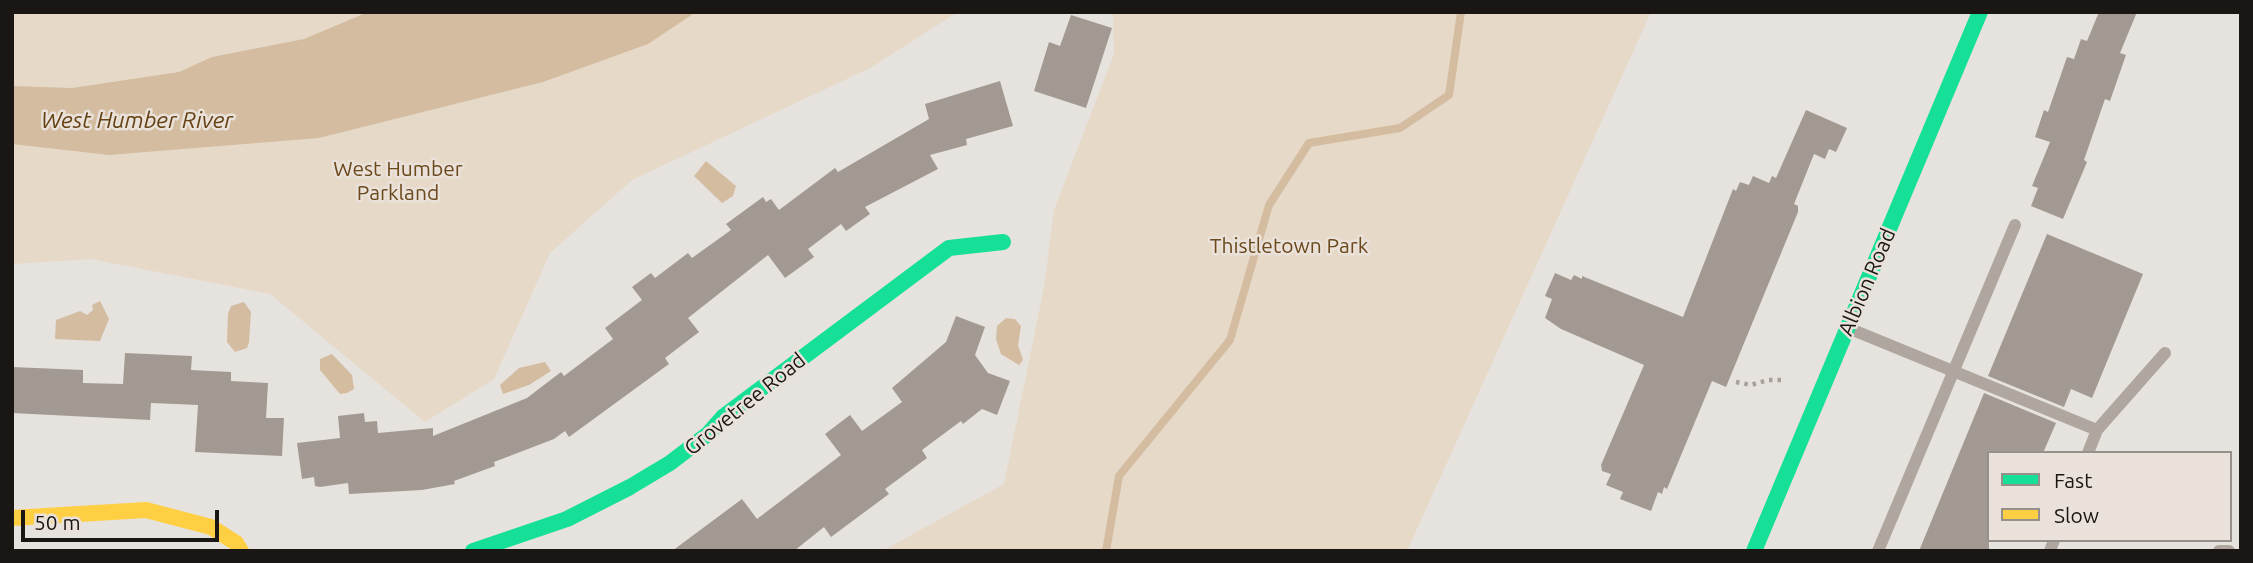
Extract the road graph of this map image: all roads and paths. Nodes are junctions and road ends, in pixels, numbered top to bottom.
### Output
1 (1980, 12) edge
2 (2015, 225) dead end
3 (1003, 242) dead end
4 (1848, 328) junction
5 (2165, 353) dead end
6 (1953, 371) junction
7 (1786, 380) dead end
8 (1736, 382) dead end
9 (2096, 430) junction
10 (2089, 451) edge
11 (12, 518) edge
12 (241, 551) edge
13 (473, 551) edge
14 (1754, 551) edge
15 (1878, 551) edge
16 (2219, 551) edge
17 (2229, 551) edge

1 - 4 street, Albion Road
2 - 6 lane
3 - 13 street, Grovetree Road
4 - 6 lane
4 - 14 street, Albion Road
5 - 9 lane
6 - 9 lane
6 - 15 lane
7 - 8 path
9 - 10 lane
11 - 12 street
16 - 17 lane

